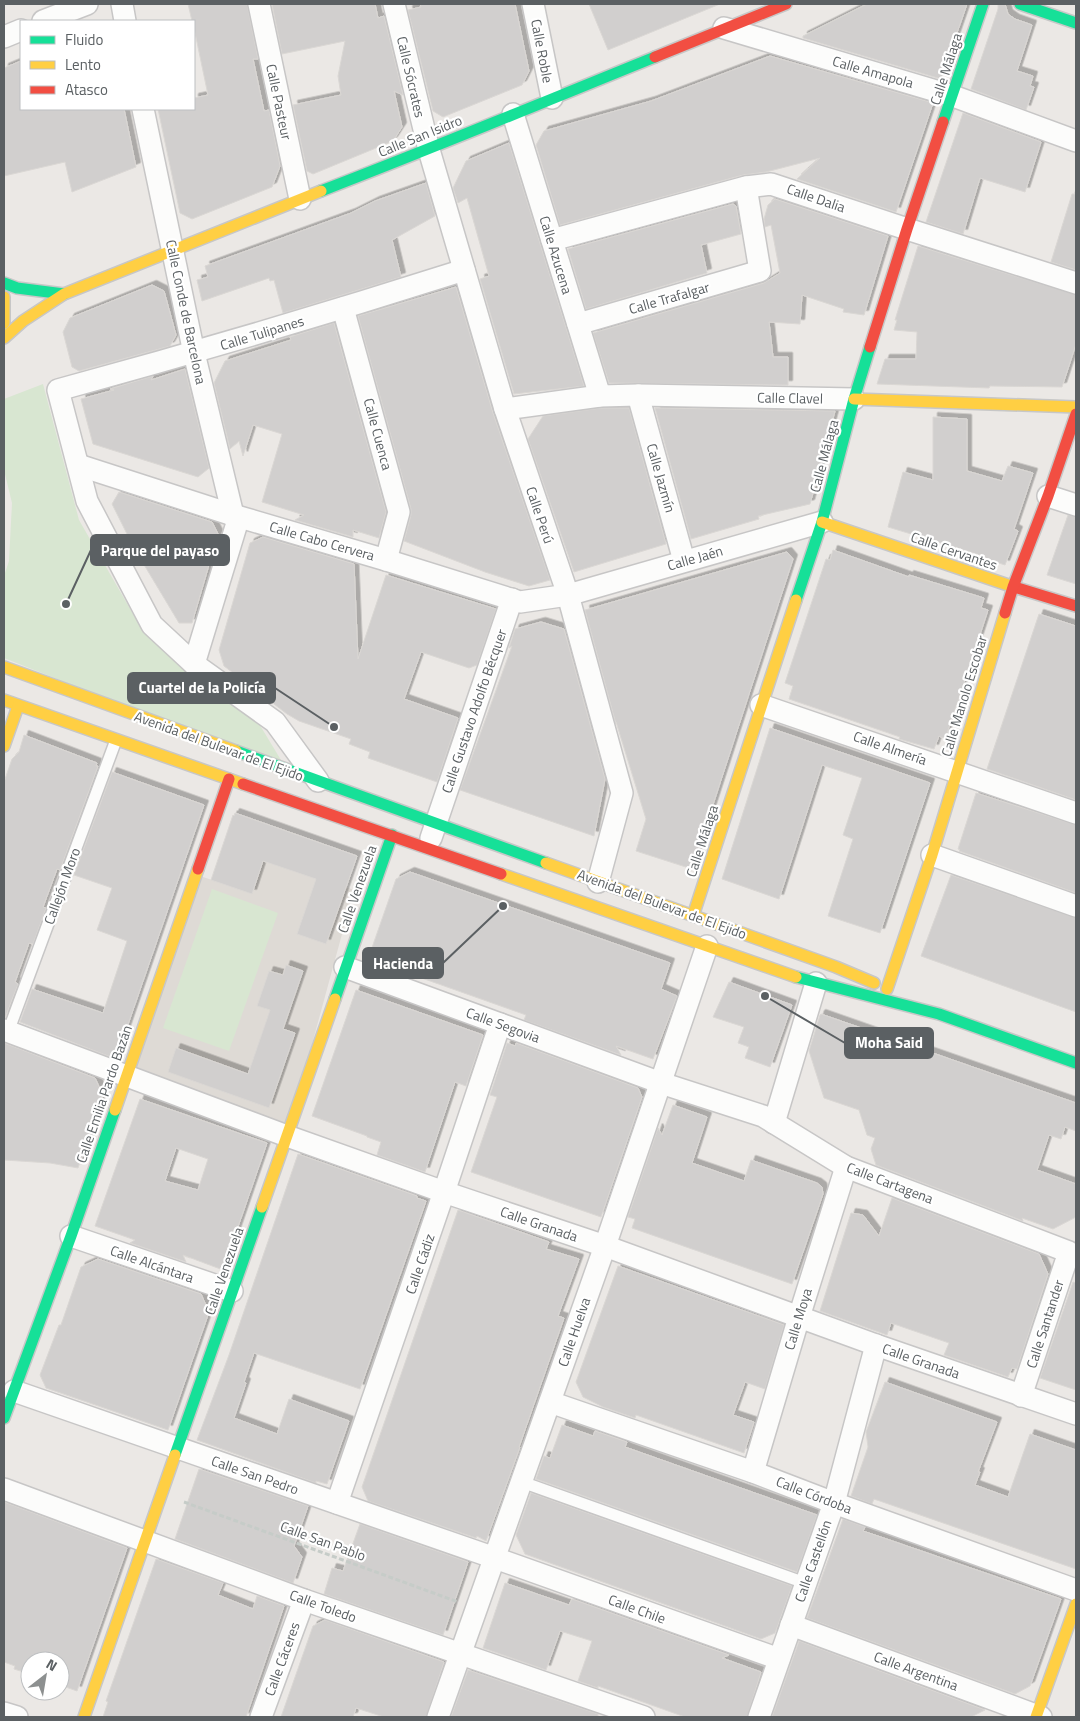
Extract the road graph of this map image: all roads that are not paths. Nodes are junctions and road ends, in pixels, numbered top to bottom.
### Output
1 (87, 4) edge
2 (122, 4) edge
3 (259, 4) edge
4 (394, 4) edge
5 (533, 4) edge
6 (786, 4) edge
7 (983, 4) edge
8 (1020, 4) edge
9 (46, 20) edge
10 (125, 20) edge
11 (1076, 23) edge
12 (724, 28) junction
13 (20, 30) edge
14 (4, 37) edge
15 (953, 96) junction
16 (552, 98) junction
17 (143, 110) edge
18 (513, 114) junction
19 (1076, 142) edge
20 (429, 150) junction
21 (746, 187) junction
22 (300, 199) junction
23 (907, 229) junction
24 (552, 240) junction
25 (173, 250) junction
26 (464, 270) junction
27 (4, 283) edge
28 (1076, 283) edge
29 (64, 294) junction
30 (4, 297) edge
31 (343, 308) junction
32 (4, 323) edge
33 (578, 324) junction
34 (4, 338) edge
35 (194, 353) junction
36 (638, 395) junction
37 (600, 396) junction
38 (854, 399) junction
39 (1076, 407) edge
40 (505, 409) junction
41 (1076, 414) edge
42 (78, 465) junction
43 (1048, 496) junction
44 (1076, 505) edge
45 (233, 515) junction
46 (822, 522) junction
47 (386, 560) junction
48 (684, 561) junction
49 (1013, 587) junction
50 (568, 595) junction
51 (512, 599) junction
52 (1076, 606) edge
53 (194, 664) junction
54 (4, 667) edge
55 (4, 700) edge
56 (761, 705) junction
57 (18, 706) junction
58 (116, 740) junction
59 (4, 746) edge
60 (956, 771) junction
61 (229, 779) junction
62 (318, 781) junction
63 (1076, 813) edge
64 (435, 823) junction
65 (392, 835) junction
66 (428, 848) junction
67 (932, 855) junction
68 (598, 882) junction
69 (1076, 906) edge
70 (693, 916) junction
71 (707, 946) junction
72 (345, 967) junction
73 (772, 969) junction
74 (816, 983) junction
75 (888, 989) junction
76 (939, 1014) junction
77 (500, 1024) junction
78 (6, 1031) edge
79 (1076, 1062) edge
80 (126, 1075) junction
81 (661, 1082) junction
82 (774, 1123) junction
83 (287, 1136) junction
84 (846, 1168) junction
85 (444, 1192) junction
86 (72, 1236) junction
87 (604, 1246) junction
88 (1069, 1252) joint
89 (232, 1291) junction
90 (799, 1317) junction
91 (876, 1346) junction
92 (14, 1391) junction
93 (1021, 1396) junction
94 (550, 1402) junction
95 (1076, 1414) edge
96 (4, 1418) edge
97 (179, 1449) junction
98 (752, 1472) junction
99 (522, 1482) junction
100 (4, 1489) edge
101 (834, 1503) junction
102 (337, 1504) junction
103 (145, 1541) junction
104 (495, 1558) junction
105 (805, 1583) junction
106 (1076, 1590) edge
107 (304, 1600) junction
108 (1076, 1604) edge
109 (791, 1625) junction
110 (459, 1654) junction
111 (778, 1660) junction
112 (602, 1711) edge
113 (4, 1712) edge
114 (17, 1717) edge
115 (84, 1717) edge
116 (261, 1717) edge
117 (438, 1717) edge
118 (644, 1717) edge
119 (758, 1717) edge
120 (1038, 1717) edge

1 - 9 street
2 - 10 street
3 - 22 street, Calle Pasteur
4 - 20 street, Calle Sócrates
5 - 16 street, Calle Roble
6 - 12 street, Calle San Isidro
7 - 15 street, Calle Málaga
8 - 11 street
12 - 15 street, Calle Amapola
12 - 16 street, Calle San Isidro
13 - 14 street
15 - 19 street, Calle Amapola
15 - 23 street, Calle Málaga
16 - 18 street, Calle San Isidro
17 - 25 street, Calle Conde de Barcelona
18 - 20 street, Calle San Isidro
18 - 24 street, Calle Azucena
20 - 22 street, Calle San Isidro
20 - 26 street, Calle Perú
21 - 23 street, Calle Dalia
21 - 24 street, Calle Dalia
21 - 33 street, Calle Trafalgar
22 - 25 street, Calle San Isidro
23 - 28 street, Calle Dalia
23 - 38 street, Calle Málaga
24 - 33 street, Calle Azucena
25 - 29 street, Calle San Isidro
25 - 35 street, Calle Conde de Barcelona
26 - 31 street, Calle Tulipanes
26 - 40 street, Calle Perú
27 - 29 street, Calle San Isidro
29 - 34 street, Calle San Isidro
30 - 32 street
31 - 35 street, Calle Tulipanes
31 - 47 street, Calle Cuenca
33 - 37 street, Calle Azucena
35 - 42 street, Calle Tulipanes
35 - 45 street, Calle Conde de Barcelona
36 - 37 street, Calle Clavel
36 - 38 street, Calle Clavel
36 - 48 street, Calle Jazmín
37 - 40 street, Calle Clavel
38 - 39 street, Calle Clavel
38 - 46 street, Calle Málaga
40 - 50 street, Calle Perú
41 - 43 street, Calle Manolo Escobar
42 - 45 street, Calle Cabo Cervera
42 - 53 street
43 - 44 street
43 - 49 street, Calle Manolo Escobar
45 - 47 street, Calle Cabo Cervera
45 - 53 street, Calle Conde de Barcelona
46 - 48 street, Calle Jaén
46 - 49 street, Calle Cervantes
46 - 56 street, Calle Málaga
47 - 51 street, Calle Cabo Cervera
48 - 50 street, Calle Jaén
49 - 52 street, Calle Cervantes
49 - 60 street, Calle Manolo Escobar
50 - 51 street, Calle Cabo Cervera
50 - 68 street, Calle Perú
51 - 64 street, Calle Gustavo Adolfo Bécquer
53 - 62 street
54 - 62 street, Avenida del Bulevar de El Ejido
55 - 57 street, Avenida del Bulevar de El Ejido
56 - 60 street, Calle Almería
56 - 70 street, Calle Málaga
57 - 58 street, Avenida del Bulevar de El Ejido
57 - 59 street
58 - 61 street, Avenida del Bulevar de El Ejido
58 - 78 lane, Callejón Moro
60 - 63 street, Calle Almería
60 - 67 street, Calle Manolo Escobar
61 - 65 street, Avenida del Bulevar de El Ejido
61 - 80 street, Calle Emilia Pardo Bazán
62 - 64 street, Avenida del Bulevar de El Ejido
64 - 66 street
64 - 68 street, Avenida del Bulevar de El Ejido
65 - 66 street, Avenida del Bulevar de El Ejido
65 - 72 street, Calle Venezuela
66 - 71 street, Avenida del Bulevar de El Ejido
67 - 69 street
67 - 75 street, Calle Manolo Escobar
68 - 70 street, Avenida del Bulevar de El Ejido
70 - 75 street, Avenida del Bulevar de El Ejido
71 - 73 street, Avenida del Bulevar de El Ejido
71 - 81 street, Calle Huelva
72 - 77 street, Calle Segovia
72 - 83 street, Calle Venezuela
73 - 74 street, Avenida del Bulevar de El Ejido
73 - 75 street, Avenida del Bulevar de El Ejido
74 - 76 street, Avenida del Bulevar de El Ejido
74 - 82 street
75 - 76 street, Avenida del Bulevar de El Ejido
76 - 79 street, Avenida del Bulevar de El Ejido
77 - 81 street, Calle Segovia
77 - 85 street, Calle Cádiz
78 - 80 street, Calle Granada
80 - 83 street, Calle Granada
80 - 86 street, Calle Emilia Pardo Bazán
81 - 82 street, Calle Cartagena
81 - 87 street, Calle Huelva
82 - 84 street, Calle Cartagena
83 - 85 street, Calle Granada
83 - 89 street, Calle Venezuela
84 - 88 street, Calle Cartagena
84 - 90 street, Calle Moya
85 - 87 street, Calle Granada
85 - 102 street, Calle Cádiz
86 - 89 street, Calle Alcántara
86 - 92 street, Calle Emilia Pardo Bazán
87 - 90 street, Calle Granada
87 - 94 street, Calle Huelva
88 - 93 street, Calle Santander
89 - 97 street, Calle Venezuela
90 - 91 street, Calle Granada
90 - 98 street, Calle Moya
91 - 93 street, Calle Granada
91 - 101 street, Calle Castellón
92 - 96 street, Calle Emilia Pardo Bazán
92 - 97 street, Calle San Pedro
93 - 95 street, Calle Granada
94 - 98 street, Calle Córdoba
94 - 99 street, Calle Huelva
97 - 102 street, Calle San Pedro
97 - 103 street, Calle Venezuela
98 - 101 street, Calle Córdoba
99 - 104 street, Calle Huelva
99 - 105 lane
100 - 103 street, Calle Toledo
101 - 105 street, Calle Castellón
101 - 106 street, Calle Córdoba
102 - 104 street, Calle San Pedro
103 - 107 street, Calle Toledo
103 - 115 street, Calle Venezuela
104 - 110 street, Calle Huelva
104 - 111 street, Calle Chile
105 - 109 street, Calle Castellón
107 - 110 street, Calle Toledo
107 - 116 street, Calle Cáceres
108 - 120 street
109 - 111 street, Calle Castellón
109 - 120 street, Calle Argentina
110 - 112 street, Calle Toledo
110 - 117 street, Calle Huelva
111 - 119 street, Calle Castellón
112 - 118 street, Calle Toledo
113 - 114 street

